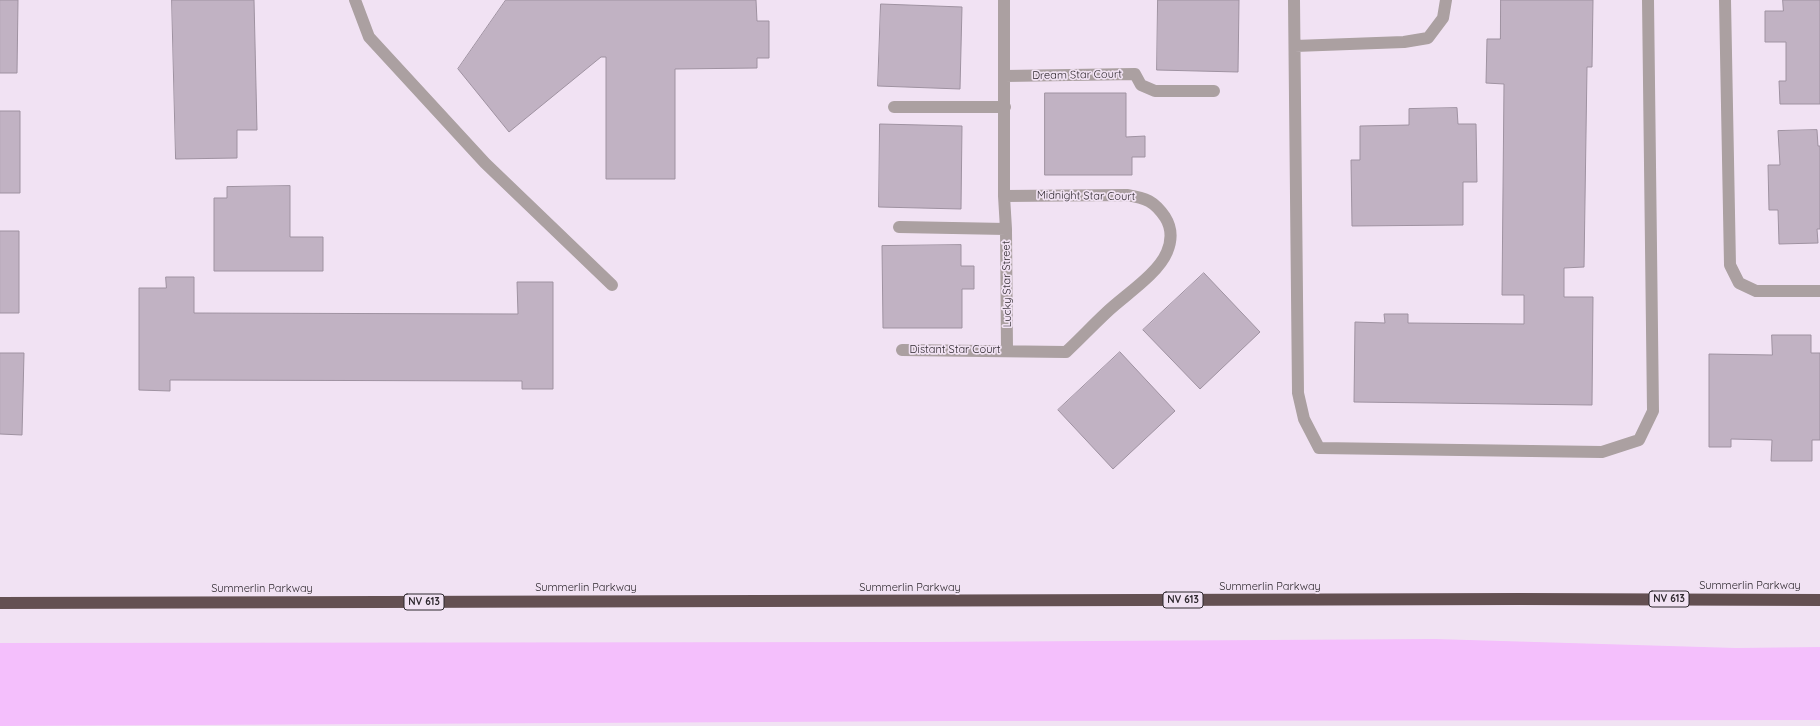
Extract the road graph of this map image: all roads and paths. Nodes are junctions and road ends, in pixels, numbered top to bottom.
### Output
1 (356, 0) edge
2 (1004, 0) edge
3 (1294, 0) edge
4 (1446, 0) edge
5 (1648, 0) edge
6 (1726, 0) edge
7 (1295, 46) junction
8 (1005, 76) junction
9 (1214, 92) dead end
10 (894, 107) dead end
11 (1005, 107) junction
12 (1004, 196) junction
13 (899, 227) dead end
14 (1006, 228) junction
15 (612, 285) dead end
16 (1820, 291) edge
17 (902, 350) dead end
18 (1007, 350) junction
19 (1820, 600) edge
20 (0, 603) edge

1 - 15 street
2 - 8 street, Lucky Star Street
3 - 7 street
4 - 7 street
5 - 7 street
6 - 16 street
8 - 9 street, Dream Star Court
8 - 11 street, Lucky Star Street
10 - 11 street
11 - 12 street, Lucky Star Street
12 - 14 street, Lucky Star Street
12 - 18 street, Midnight Star Court
13 - 14 street
14 - 18 street, Lucky Star Street
17 - 18 street, Distant Star Court
19 - 20 highway, Summerlin Parkway / NV 613

